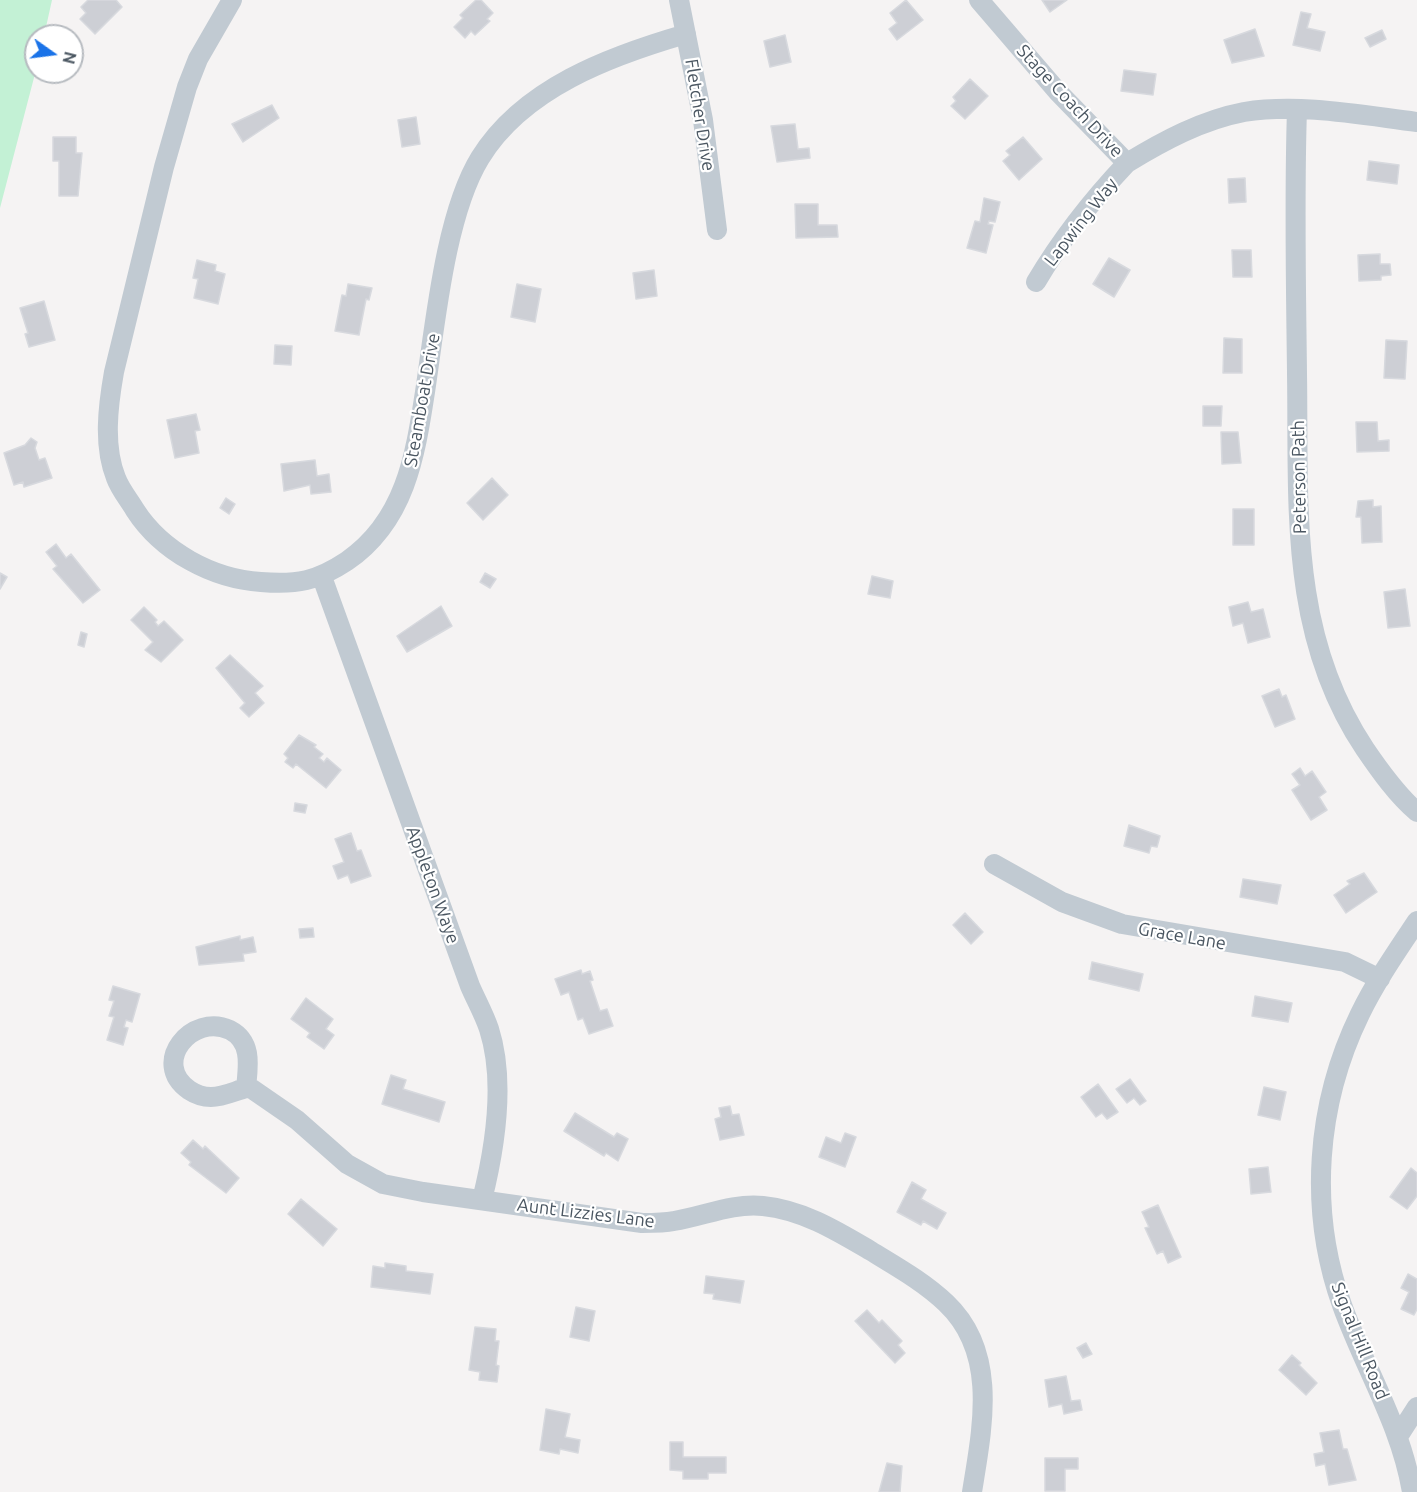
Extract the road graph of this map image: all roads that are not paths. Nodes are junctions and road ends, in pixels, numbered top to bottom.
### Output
1 (232, 0) edge
2 (680, 0) edge
3 (980, 0) edge
4 (686, 34) junction
5 (1297, 110) junction
6 (1417, 122) edge
7 (1127, 164) junction
8 (717, 230) dead end
9 (1036, 282) dead end
10 (322, 577) junction
11 (1417, 812) edge
12 (994, 864) dead end
13 (1417, 921) edge
14 (1380, 979) junction
15 (246, 1088) dead end
16 (482, 1200) junction
17 (1417, 1407) edge
18 (1399, 1435) junction
19 (972, 1492) edge
20 (1412, 1492) edge

1 - 10 street, Steamboat Drive
2 - 4 street, Fletcher Drive
3 - 7 street, Stage Coach Drive
4 - 8 street, Fletcher Drive
4 - 10 street, Steamboat Drive
5 - 6 street, Stage Coach Drive
5 - 7 street, Stage Coach Drive
5 - 11 street, Peterson Path
7 - 9 street, Lapwing Way
10 - 16 street, Appleton Waye
12 - 14 street, Grace Lane
13 - 14 street, Signal Hill Road
14 - 18 street, Signal Hill Road
15 - 16 street, Aunt Lizzies Lane
16 - 19 street, Aunt Lizzies Lane
17 - 18 street
18 - 20 street, Signal Hill Road

